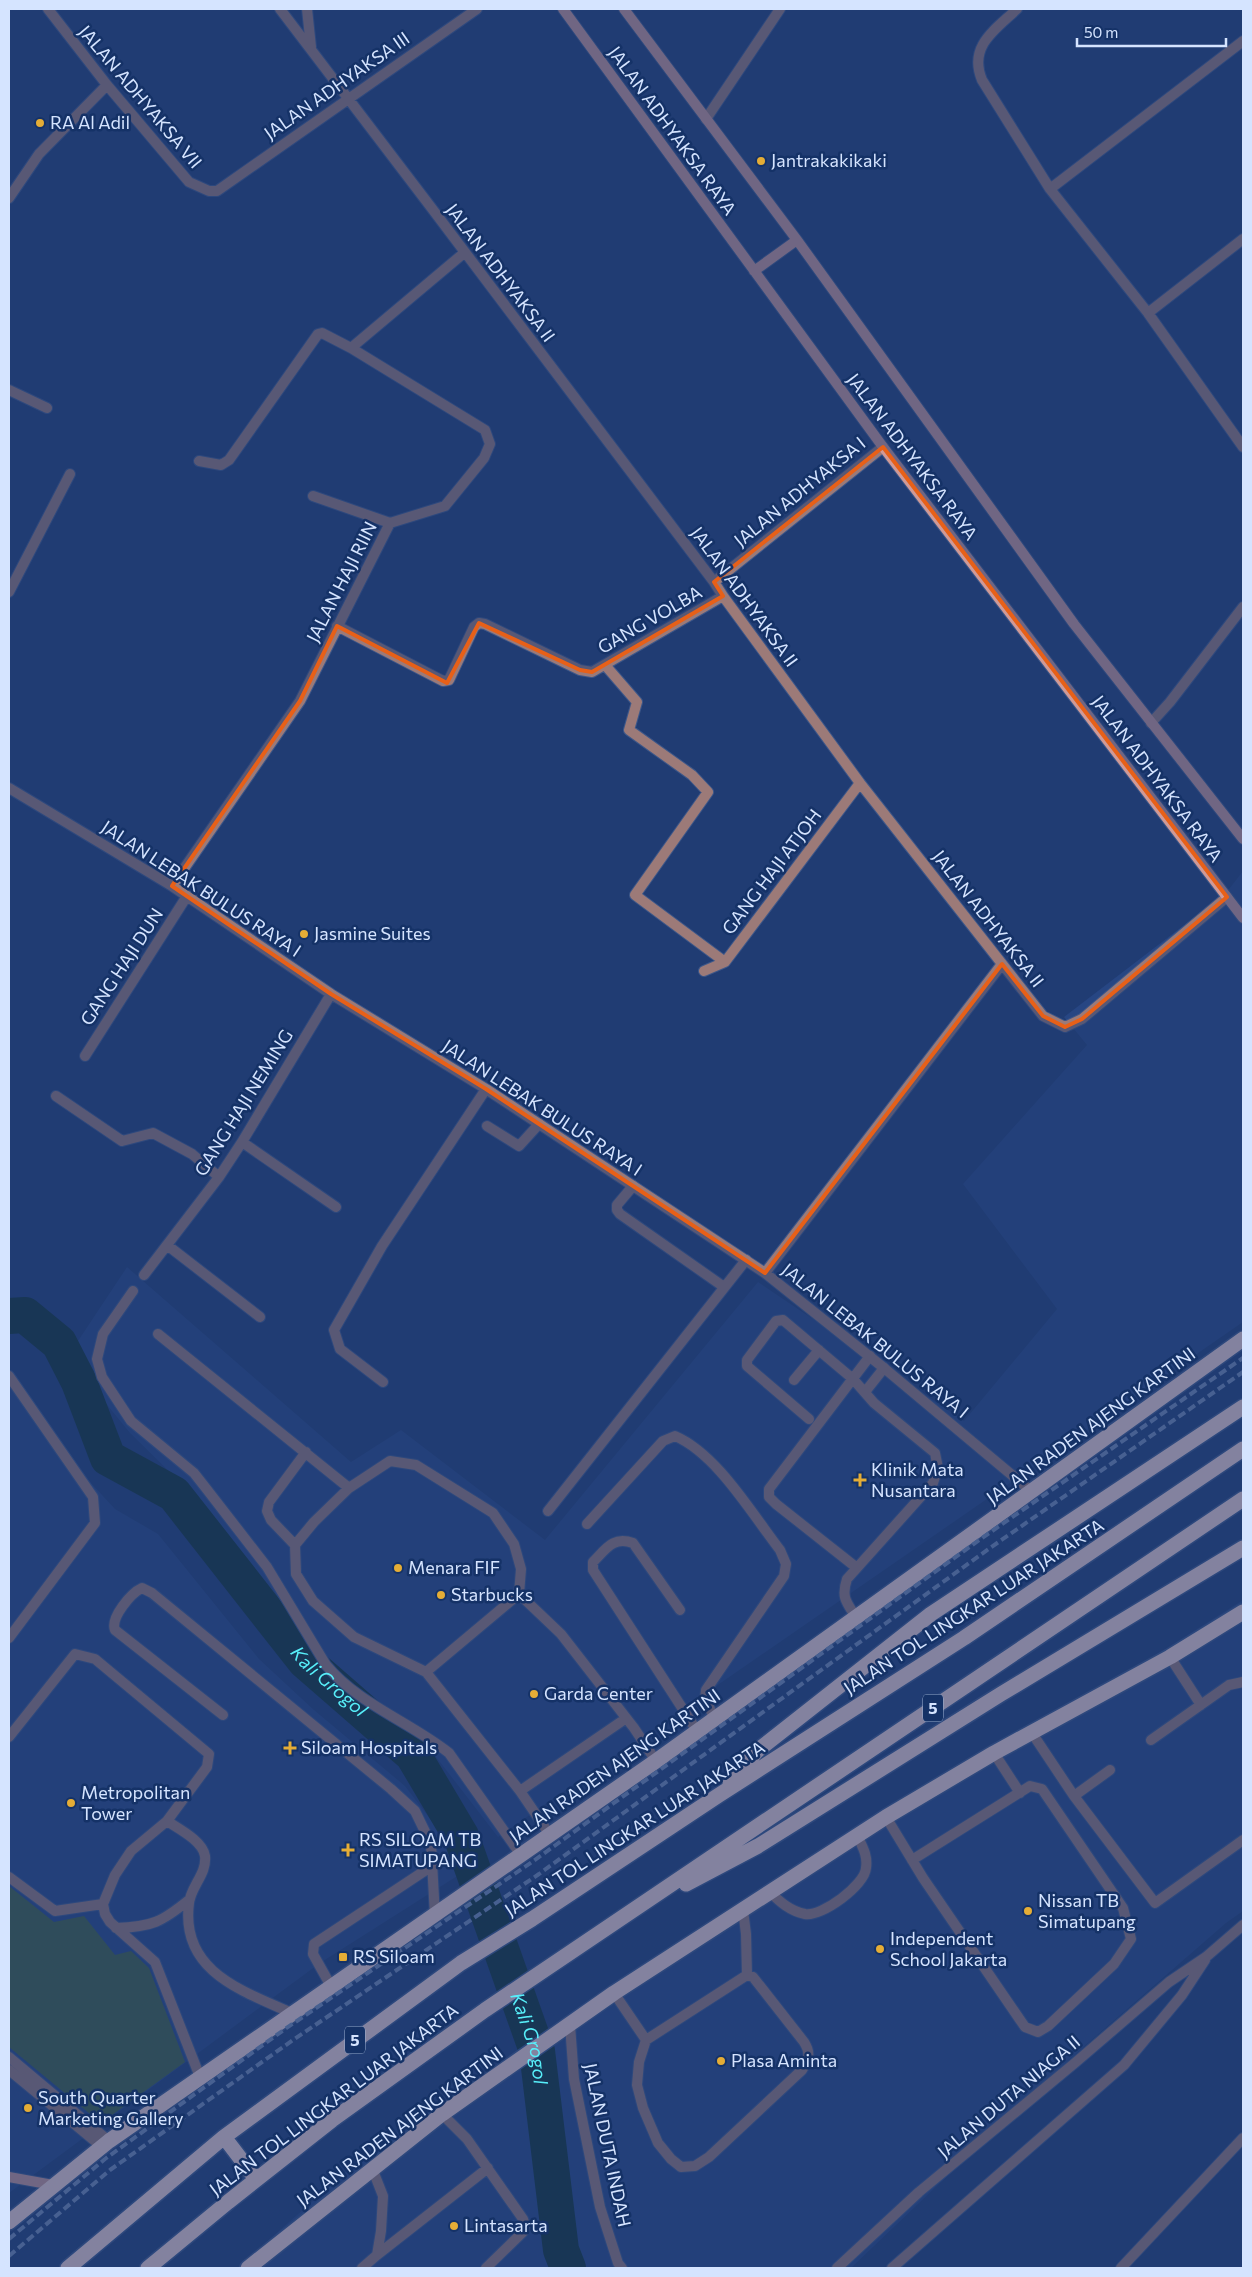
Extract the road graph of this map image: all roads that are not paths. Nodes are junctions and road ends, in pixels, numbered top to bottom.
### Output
1 (48, 9) edge
2 (280, 9) edge
3 (307, 9) edge
4 (477, 9) edge
5 (563, 9) edge
6 (624, 9) edge
7 (780, 9) edge
8 (1018, 9) edge
9 (1243, 41) edge
10 (311, 49) junction
11 (106, 85) junction
12 (349, 97) junction
13 (706, 119) junction
14 (1050, 189) junction
15 (217, 192) joint
16 (9, 198) edge
17 (1243, 239) edge
18 (797, 240) junction
19 (464, 253) junction
20 (754, 271) junction
21 (1148, 313) junction
22 (350, 348) junction
23 (9, 390) edge
24 (47, 408) dead end
25 (883, 447) junction
26 (1243, 447) edge
27 (199, 461) dead end
28 (70, 474) dead end
29 (313, 496) dead end
30 (390, 523) junction
31 (714, 582) junction
32 (9, 592) edge
33 (723, 596) junction
34 (1243, 607) edge
35 (337, 626) junction
36 (605, 664) junction
37 (1151, 723) junction
38 (860, 783) junction
39 (9, 788) edge
40 (1243, 839) edge
41 (172, 886) junction
42 (187, 896) junction
43 (1227, 897) junction
44 (1243, 918) edge
45 (725, 962) junction
46 (1002, 964) junction
47 (704, 971) dead end
48 (331, 994) junction
49 (85, 1056) dead end
50 (486, 1089) junction
51 (56, 1096) dead end
52 (539, 1124) junction
53 (487, 1126) dead end
54 (242, 1142) junction
55 (219, 1177) junction
56 (633, 1186) junction
57 (336, 1207) dead end
58 (166, 1245) junction
59 (746, 1260) junction
60 (765, 1273) junction
61 (144, 1274) dead end
62 (724, 1287) junction
63 (133, 1291) dead end
64 (260, 1317) dead end
65 (158, 1334) dead end
66 (1243, 1339) edge
67 (819, 1350) junction
68 (870, 1356) junction
69 (884, 1368) junction
70 (9, 1376) edge
71 (853, 1379) junction
72 (794, 1380) dead end
73 (383, 1382) dead end
74 (865, 1392) junction
75 (1243, 1407) edge
76 (809, 1419) dead end
77 (1243, 1449) edge
78 (306, 1452) junction
79 (349, 1488) junction
80 (1031, 1492) junction
81 (1243, 1499) edge
82 (548, 1511) dead end
83 (587, 1524) dead end
84 (295, 1545) junction
85 (1243, 1548) edge
86 (857, 1568) junction
87 (518, 1594) junction
88 (680, 1610) dead end
89 (1243, 1612) edge
90 (856, 1617) junction
91 (9, 1638) edge
92 (1170, 1657) junction
93 (426, 1672) junction
94 (1243, 1682) edge
95 (1201, 1705) junction
96 (223, 1715) dead end
97 (625, 1719) junction
98 (715, 1719) junction
99 (697, 1732) junction
100 (1032, 1733) junction
101 (9, 1736) edge
102 (1151, 1740) dead end
103 (994, 1753) junction
104 (656, 1761) junction
105 (1110, 1770) dead end
106 (520, 1791) junction
107 (1020, 1793) junction
108 (719, 1795) junction
109 (1074, 1796) junction
110 (886, 1817) junction
111 (167, 1821) junction
112 (858, 1835) junction
113 (550, 1836) junction
114 (1243, 1840) edge
115 (517, 1858) junction
116 (912, 1860) junction
117 (432, 1866) junction
118 (9, 1877) edge
119 (770, 1892) junction
120 (190, 1900) junction
121 (103, 1904) junction
122 (743, 1910) junction
123 (434, 1916) junction
124 (624, 1918) junction
125 (1243, 1925) edge
126 (116, 1928) junction
127 (1206, 1957) junction
128 (747, 1975) junction
129 (332, 1988) junction
130 (614, 1993) junction
131 (294, 2014) junction
132 (565, 2030) junction
133 (646, 2040) junction
134 (9, 2057) edge
135 (9, 2070) edge
136 (200, 2076) junction
137 (442, 2114) junction
138 (224, 2137) junction
139 (1243, 2138) edge
140 (106, 2144) junction
141 (372, 2168) junction
142 (488, 2168) junction
143 (9, 2177) edge
144 (256, 2179) junction
145 (53, 2185) junction
146 (9, 2222) edge
147 (377, 2255) junction
148 (68, 2268) edge
149 (148, 2268) edge
150 (248, 2268) edge
151 (362, 2268) edge
152 (486, 2268) edge
153 (622, 2268) edge
154 (837, 2268) edge
155 (892, 2268) edge
156 (1120, 2268) edge

1 - 11 street, JALAN ADHYAKSA VII
2 - 10 street, JALAN ADHYAKSA II
3 - 10 street
4 - 12 street, JALAN ADHYAKSA III
5 - 20 main road, JALAN ADHYAKSA RAYA
6 - 13 main road, JALAN ADHYAKSA RAYA
7 - 13 street
8 - 14 street
9 - 14 street
10 - 12 street, JALAN ADHYAKSA II
11 - 15 street, JALAN ADHYAKSA VII
11 - 16 street
12 - 15 street, JALAN ADHYAKSA III
12 - 19 street, JALAN ADHYAKSA II
13 - 18 main road, JALAN ADHYAKSA RAYA
14 - 21 street
17 - 21 street
18 - 20 main road
18 - 37 main road, JALAN ADHYAKSA RAYA
19 - 22 street
19 - 31 street, JALAN ADHYAKSA II
20 - 25 main road, JALAN ADHYAKSA RAYA
21 - 26 street
22 - 27 street
22 - 30 street, JALAN HAJI RIIN
23 - 24 street
25 - 31 street, JALAN ADHYAKSA I
25 - 43 main road, JALAN ADHYAKSA RAYA
28 - 32 street
29 - 30 street
30 - 35 street, JALAN HAJI RIIN
31 - 33 street, JALAN ADHYAKSA II
33 - 36 street, GANG VOLBA
33 - 38 street, JALAN ADHYAKSA II
34 - 37 street
35 - 36 street, GANG VOLBA
35 - 41 street, JALAN HAJI RIIN
36 - 45 street
37 - 40 main road, JALAN ADHYAKSA RAYA
38 - 45 street, GANG HAJI ATJOH
38 - 46 street, JALAN ADHYAKSA II
39 - 41 street, JALAN LEBAK BULUS RAYA I
41 - 42 street, JALAN LEBAK BULUS RAYA I
42 - 48 street, JALAN LEBAK BULUS RAYA I
42 - 49 street, GANG HAJI DUN
43 - 44 main road, JALAN ADHYAKSA RAYA
43 - 46 street, JALAN ADHYAKSA II
45 - 47 street, GANG HAJI ATJOH
46 - 60 street
48 - 50 street, JALAN LEBAK BULUS RAYA I
48 - 54 street, GANG HAJI NEMING
50 - 52 street, JALAN LEBAK BULUS RAYA I
50 - 73 street
51 - 55 street
52 - 53 street
52 - 56 street, JALAN LEBAK BULUS RAYA I
54 - 55 street, GANG HAJI NEMING
54 - 57 street
55 - 58 street, GANG HAJI NEMING
56 - 59 street, JALAN LEBAK BULUS RAYA I
56 - 62 street
58 - 61 street, GANG HAJI NEMING
58 - 64 street
59 - 60 street, JALAN LEBAK BULUS RAYA I
59 - 62 street
60 - 68 street, JALAN LEBAK BULUS RAYA I
62 - 82 street
63 - 115 street
65 - 78 street
66 - 80 highway, JALAN RADEN AJENG KARTINI
67 - 71 street
67 - 72 street
67 - 76 street
68 - 69 street, JALAN LEBAK BULUS RAYA I
68 - 71 street
69 - 74 street
69 - 80 street, JALAN LEBAK BULUS RAYA I
70 - 91 street
71 - 74 street
71 - 86 street
74 - 86 street
75 - 108 highway
77 - 108 highway, JALAN TOL LINGKAR LUAR JAKARTA / 5
78 - 79 street
78 - 84 street
79 - 84 street
79 - 87 street
80 - 90 highway, JALAN RADEN AJENG KARTINI
81 - 124 highway, JALAN TOL LINGKAR LUAR JAKARTA / 5
83 - 98 street
84 - 93 street
85 - 124 highway
86 - 90 street
87 - 93 street
87 - 97 street
88 - 99 street
89 - 92 highway, JALAN RADEN AJENG KARTINI
90 - 98 highway, JALAN RADEN AJENG KARTINI
92 - 95 street
92 - 100 highway, JALAN RADEN AJENG KARTINI
93 - 106 street
94 - 95 street
95 - 102 street
96 - 117 street
97 - 104 street
97 - 106 street
98 - 99 highway, JALAN RADEN AJENG KARTINI
99 - 104 highway, JALAN RADEN AJENG KARTINI
100 - 103 highway, JALAN RADEN AJENG KARTINI
100 - 109 street
101 - 111 street
103 - 107 street
103 - 110 highway, JALAN RADEN AJENG KARTINI
104 - 113 highway, JALAN RADEN AJENG KARTINI
105 - 109 street
106 - 113 street
107 - 116 street
107 - 116 street
108 - 138 highway, JALAN TOL LINGKAR LUAR JAKARTA / 5
109 - 114 street
110 - 112 highway, JALAN RADEN AJENG KARTINI
110 - 116 street
111 - 120 street
111 - 121 street
112 - 119 highway, JALAN RADEN AJENG KARTINI
112 - 119 street
113 - 115 highway, JALAN RADEN AJENG KARTINI
115 - 123 highway, JALAN RADEN AJENG KARTINI
117 - 123 street
117 - 129 street
118 - 121 street
119 - 122 highway, JALAN RADEN AJENG KARTINI
120 - 126 street
120 - 131 street
121 - 126 street
122 - 128 street
122 - 130 highway, JALAN RADEN AJENG KARTINI
123 - 129 highway, JALAN RADEN AJENG KARTINI
124 - 144 highway, JALAN TOL LINGKAR LUAR JAKARTA / 5
125 - 127 street, JALAN DUTA NIAGA II
126 - 136 street
127 - 154 street, JALAN DUTA NIAGA II
127 - 155 street, JALAN DUTA NIAGA II
128 - 133 street
128 - 133 street
129 - 131 highway, JALAN RADEN AJENG KARTINI
130 - 132 highway, JALAN RADEN AJENG KARTINI
130 - 133 street
131 - 136 highway, JALAN RADEN AJENG KARTINI
132 - 137 highway, JALAN RADEN AJENG KARTINI
132 - 153 street, JALAN DUTA INDAH
134 - 140 street
135 - 140 street
136 - 140 highway, JALAN RADEN AJENG KARTINI
137 - 141 highway, JALAN RADEN AJENG KARTINI
137 - 142 street
138 - 144 highway
138 - 148 highway, JALAN TOL LINGKAR LUAR JAKARTA / 5
139 - 156 street
140 - 145 highway, JALAN RADEN AJENG KARTINI
141 - 147 street
141 - 150 highway, JALAN RADEN AJENG KARTINI
142 - 147 street
142 - 152 street
143 - 145 main road
144 - 149 highway, JALAN TOL LINGKAR LUAR JAKARTA / 5
145 - 146 highway, JALAN RADEN AJENG KARTINI
147 - 151 street

